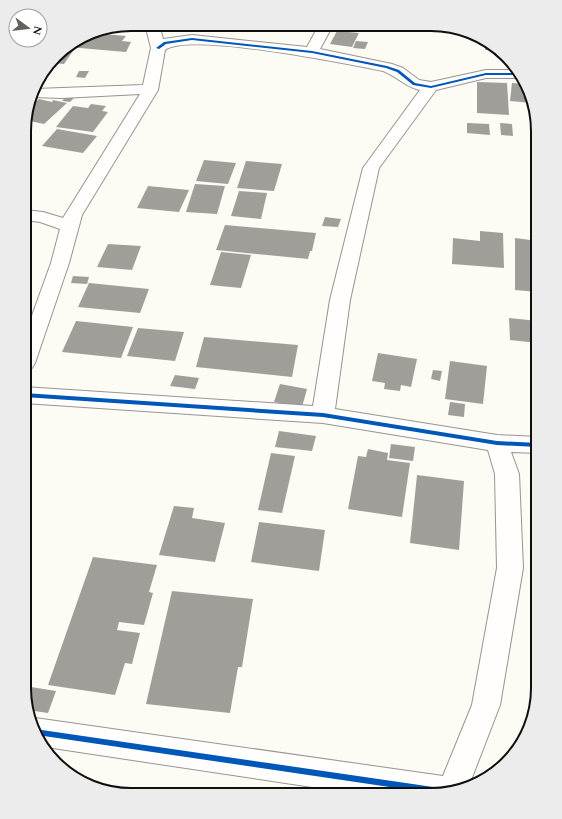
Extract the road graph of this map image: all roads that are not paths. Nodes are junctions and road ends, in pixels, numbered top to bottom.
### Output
1 (154, 31) edge
2 (171, 31) edge
3 (323, 31) edge
4 (192, 39) junction
5 (158, 48) junction
6 (312, 52) junction
7 (513, 74) edge
8 (431, 87) junction
9 (150, 90) junction
10 (39, 93) edge
11 (31, 216) edge
12 (70, 227) junction
13 (31, 344) edge
14 (31, 395) edge
15 (323, 415) junction
16 (497, 443) junction
17 (531, 445) edge
18 (42, 733) edge
19 (454, 785) edge
20 (420, 788) edge

1 - 5 street
2 - 4 street
3 - 6 street
4 - 5 street
4 - 6 street
5 - 9 street
6 - 8 street
7 - 8 street
8 - 15 street
9 - 10 street
9 - 12 street
11 - 12 street
12 - 13 street
14 - 15 street
15 - 16 street
16 - 17 street
16 - 19 street
18 - 20 street

